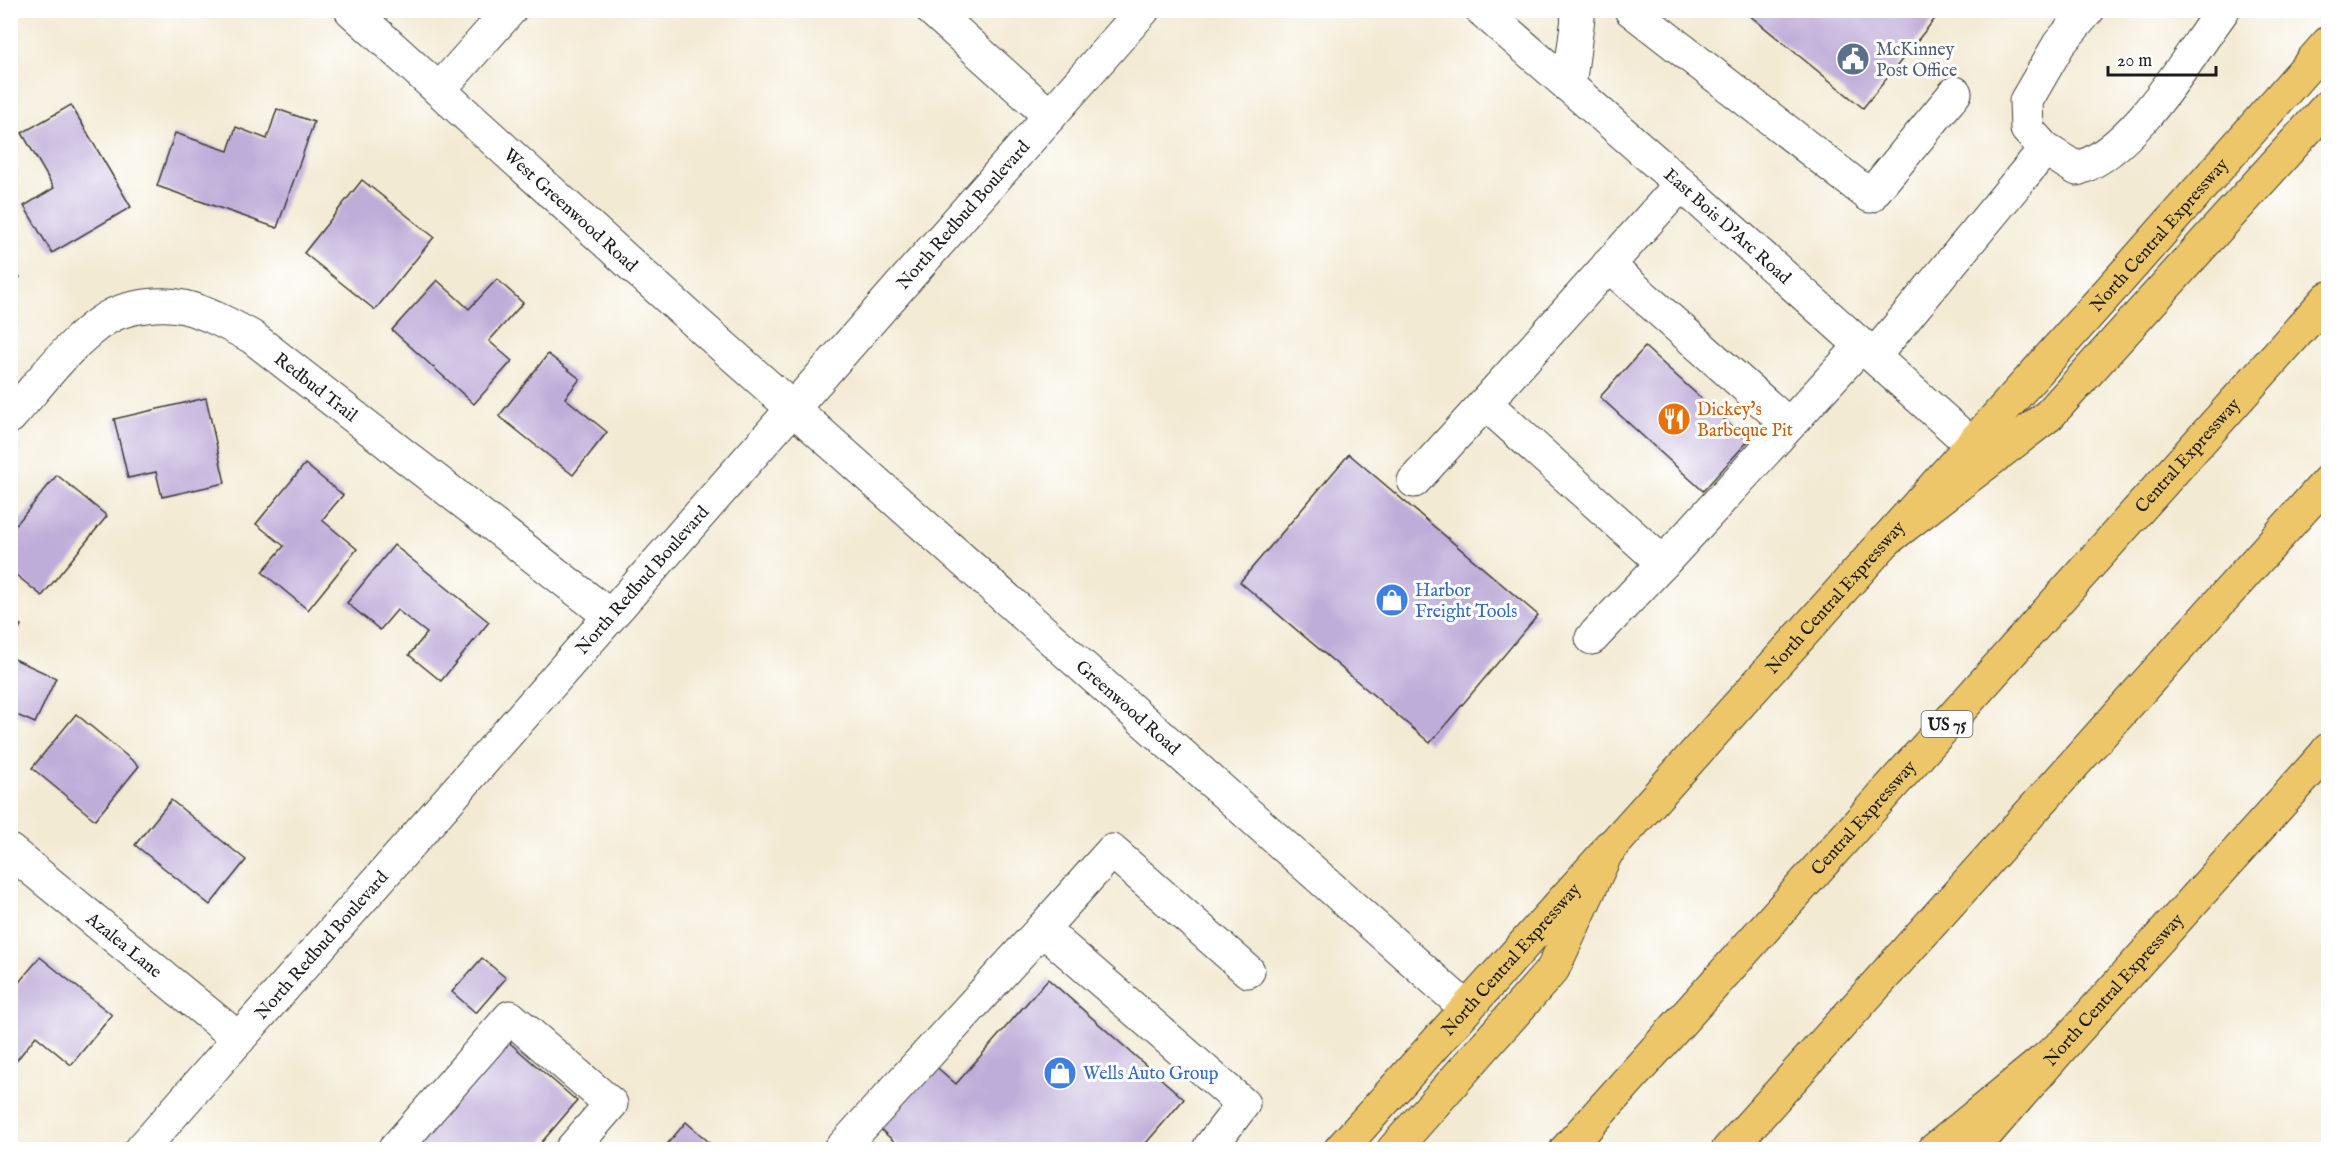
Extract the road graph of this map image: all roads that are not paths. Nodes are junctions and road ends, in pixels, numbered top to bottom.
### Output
1 (351, 10) edge
2 (510, 10) edge
3 (932, 10) edge
4 (1143, 10) edge
5 (1482, 10) edge
6 (1576, 10) edge
7 (1631, 10) edge
8 (2088, 10) edge
9 (2223, 10) edge
10 (2328, 43) edge
11 (1569, 86) junction
12 (439, 90) junction
13 (1955, 93) dead end
14 (2328, 106) edge
15 (1050, 116) junction
16 (2045, 149) junction
17 (1681, 184) junction
18 (1608, 265) junction
19 (2328, 298) edge
20 (1868, 350) junction
21 (1485, 403) junction
22 (792, 406) junction
23 (10, 417) edge
24 (1789, 425) junction
25 (1971, 444) junction
26 (1414, 481) dead end
27 (2328, 481) edge
28 (1881, 544) junction
29 (1663, 563) junction
30 (610, 616) junction
31 (1592, 638) dead end
32 (2328, 754) edge
33 (1609, 848) junction
34 (10, 851) edge
35 (1042, 929) junction
36 (1248, 971) dead end
37 (1466, 1007) junction
38 (239, 1039) junction
39 (2066, 1042) junction
40 (141, 1149) edge
41 (394, 1149) edge
42 (571, 1149) edge
43 (840, 1149) edge
44 (1213, 1149) edge
45 (1340, 1149) edge
46 (1393, 1149) edge
47 (1566, 1149) edge
48 (1728, 1149) edge
49 (1935, 1149) edge
50 (1972, 1149) edge

1 - 12 street, West Greenwood Road
2 - 12 street
3 - 15 street
4 - 15 street, North Redbud Boulevard
5 - 11 street, East Bois D'Arc Road
6 - 11 street
7 - 13 street
8 - 16 street
9 - 16 street
10 - 25 main road, North Central Expressway
11 - 17 street, East Bois D'Arc Road
12 - 22 street, West Greenwood Road
14 - 28 main road
15 - 22 street, North Redbud Boulevard
16 - 20 street
17 - 18 street
17 - 20 street, East Bois D'Arc Road
18 - 21 street
18 - 24 street
19 - 47 main road, Central Expressway / US 75
20 - 24 street
20 - 25 street, East Bois D'Arc Road
21 - 26 street
21 - 29 street
22 - 30 street, North Redbud Boulevard
22 - 37 street, Greenwood Road
23 - 30 street, Redbud Trail
24 - 29 street
25 - 28 main road, North Central Expressway
27 - 48 main road
28 - 33 main road, North Central Expressway
29 - 31 street
30 - 38 street, North Redbud Boulevard
32 - 39 main road, North Central Expressway
33 - 37 main road, North Central Expressway
33 - 46 main road
34 - 38 street, Azalea Lane
35 - 36 street
35 - 43 street
35 - 44 street
37 - 45 main road, North Central Expressway
38 - 40 street, North Redbud Boulevard
39 - 49 main road
39 - 50 main road, North Central Expressway
41 - 42 street

